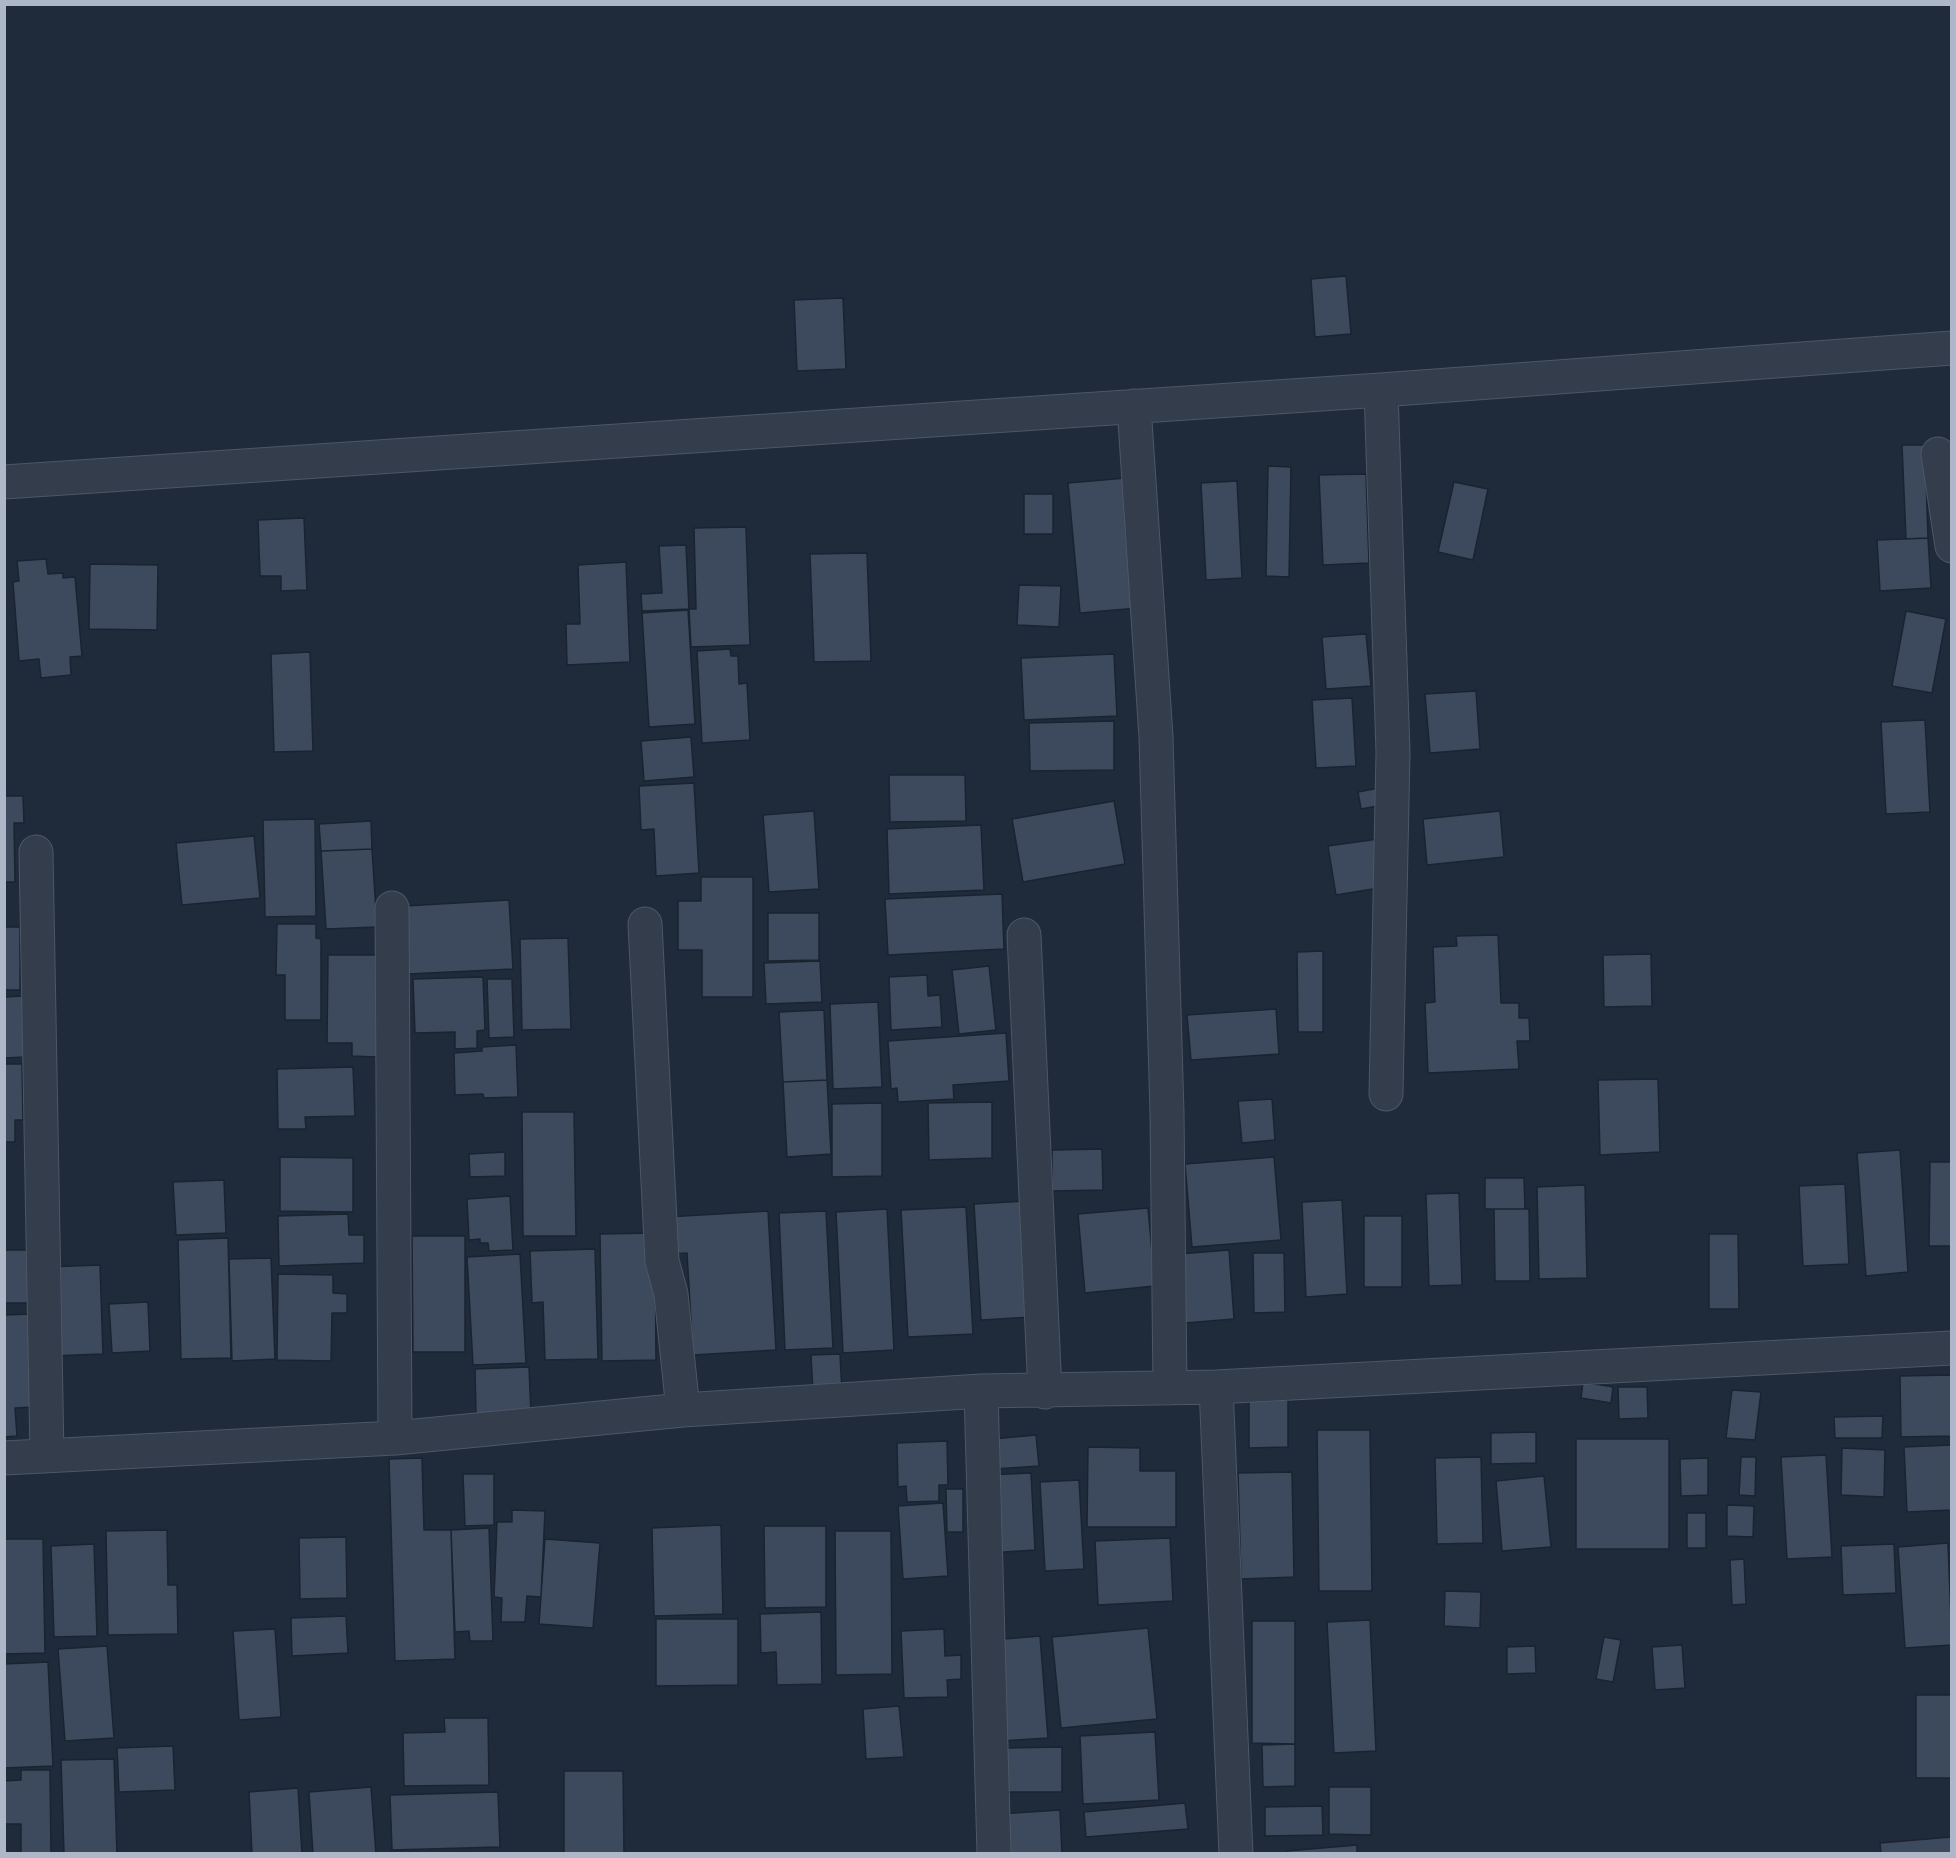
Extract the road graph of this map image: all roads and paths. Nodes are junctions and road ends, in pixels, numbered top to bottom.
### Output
1 (1952, 348) edge
2 (1381, 390) junction
3 (1134, 406) junction
4 (1938, 454) dead end
5 (4, 482) edge
6 (1952, 546) edge
7 (36, 852) dead end
8 (392, 908) dead end
9 (645, 924) dead end
10 (1024, 935) dead end
11 (1386, 1094) dead end
12 (1952, 1348) edge
13 (1170, 1388) junction
14 (1216, 1388) junction
15 (981, 1391) junction
16 (1045, 1392) junction
17 (683, 1410) junction
18 (395, 1438) junction
19 (47, 1455) junction
20 (4, 1458) edge
21 (993, 1854) edge
22 (1236, 1854) edge

1 - 2 street
2 - 3 street
2 - 11 street
3 - 5 street
3 - 13 street
4 - 6 street
7 - 19 street
8 - 18 street
9 - 17 street
10 - 16 street
12 - 14 street
13 - 14 street
13 - 16 street
14 - 22 street
15 - 16 street
15 - 17 street
15 - 21 street
17 - 18 street
18 - 19 street
19 - 20 street

